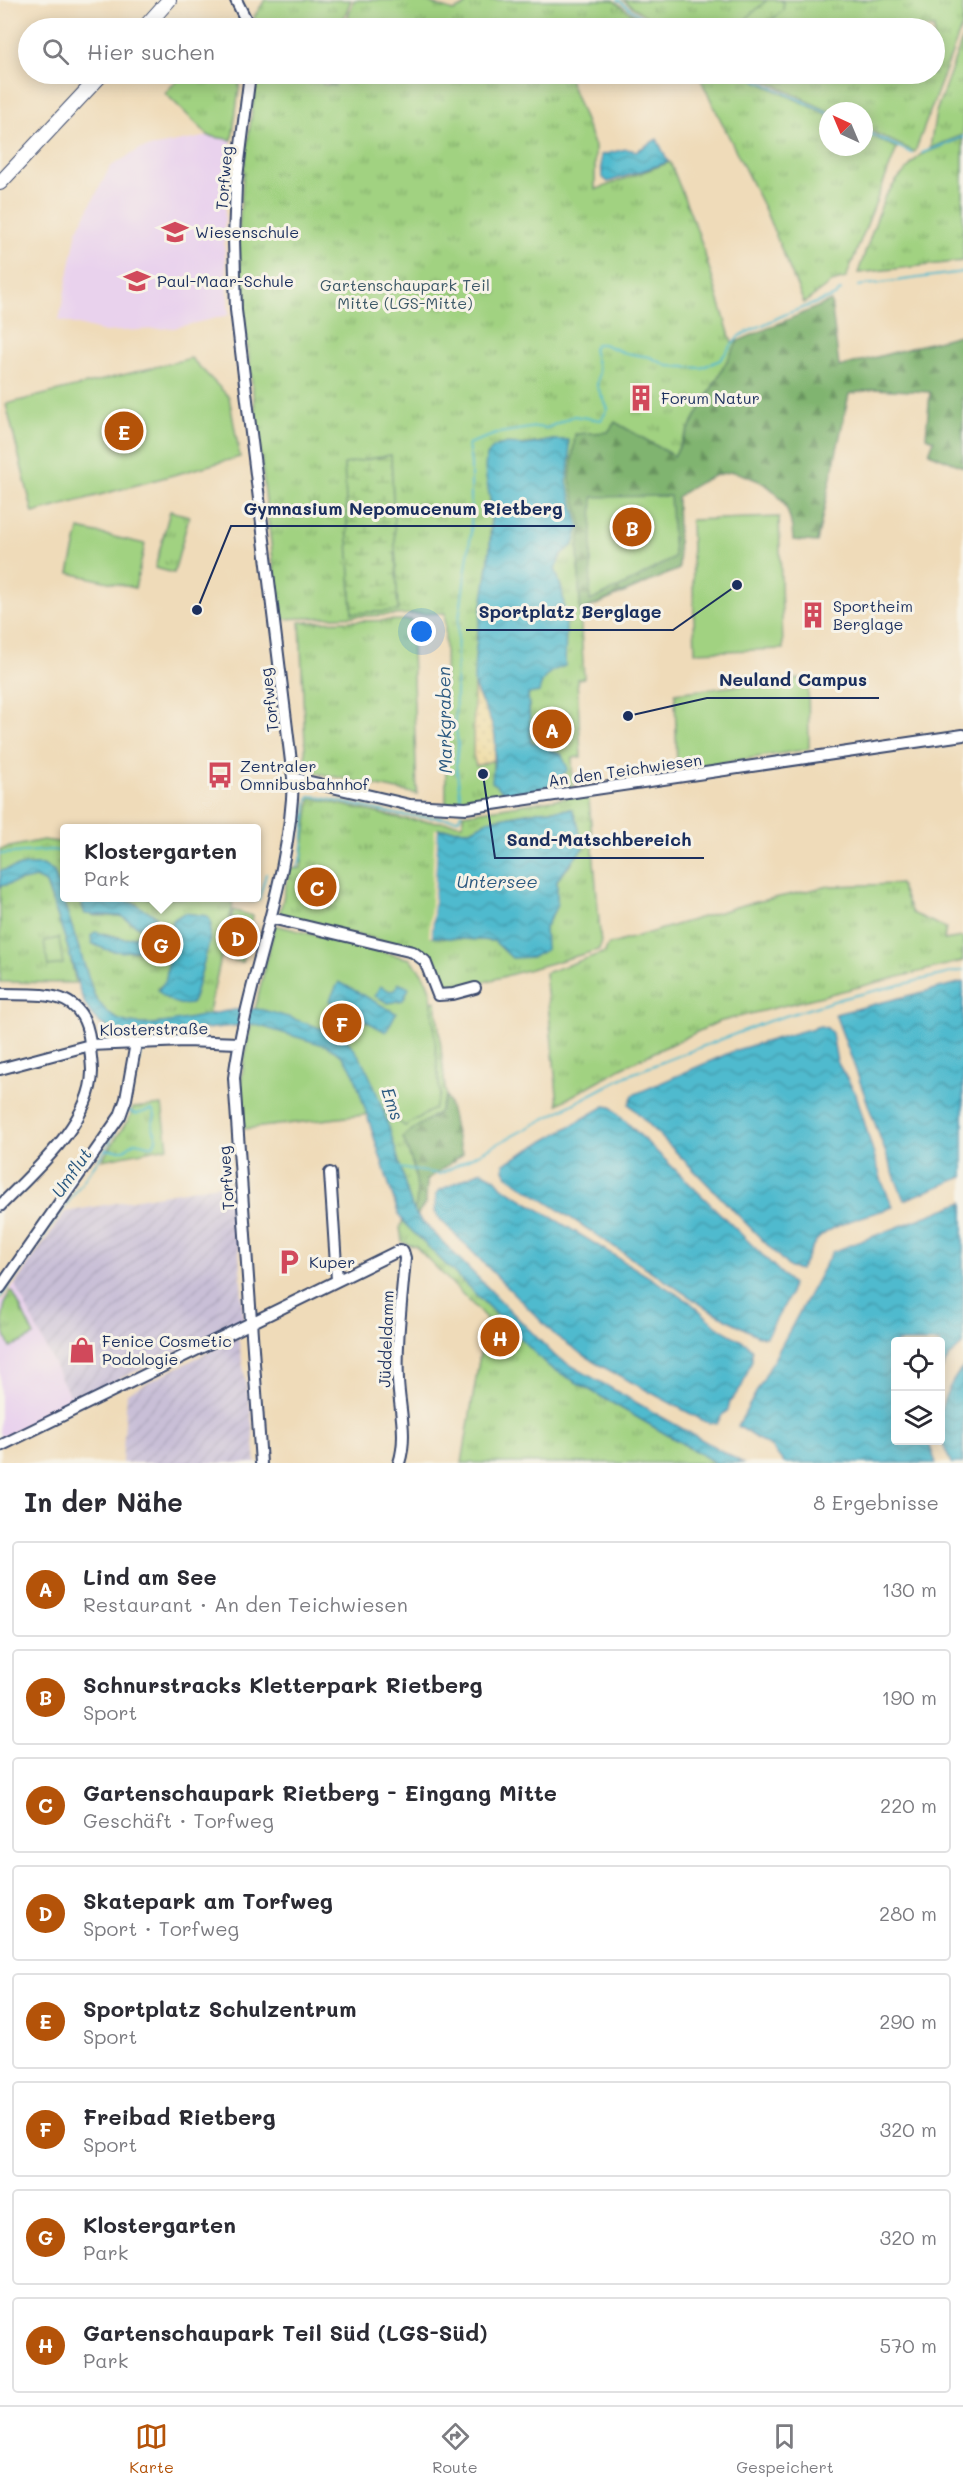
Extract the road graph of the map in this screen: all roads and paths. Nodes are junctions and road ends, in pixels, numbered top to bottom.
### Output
1 (236, 0) edge
2 (169, 2) edge
3 (154, 18) edge
4 (245, 18) edge
5 (93, 84) edge
6 (249, 84) edge
7 (0, 183) edge
8 (963, 735) edge
9 (293, 778) junction
10 (271, 918) junction
11 (476, 987) dead end
12 (0, 994) edge
13 (237, 1039) junction
14 (136, 1043) junction
15 (90, 1045) junction
16 (0, 1069) edge
17 (330, 1173) dead end
18 (0, 1206) edge
19 (337, 1280) junction
20 (0, 1288) edge
21 (253, 1323) junction
22 (0, 1446) edge
23 (261, 1463) edge
24 (399, 1463) edge

1 - 4 street
2 - 3 main road
5 - 7 main road
6 - 9 street, Torfweg
8 - 9 street, An den Teichwiesen
9 - 10 street, Torfweg
10 - 11 street
10 - 13 street, Torfweg
12 - 15 street, Klosterstraße
13 - 14 street, Klosterstraße
13 - 21 street, Torfweg
14 - 15 street, Klosterstraße
14 - 20 street
15 - 16 street
15 - 18 street
17 - 19 street
19 - 21 street
19 - 24 street, Jüddeldamm
21 - 22 street
21 - 23 street, Torfweg

